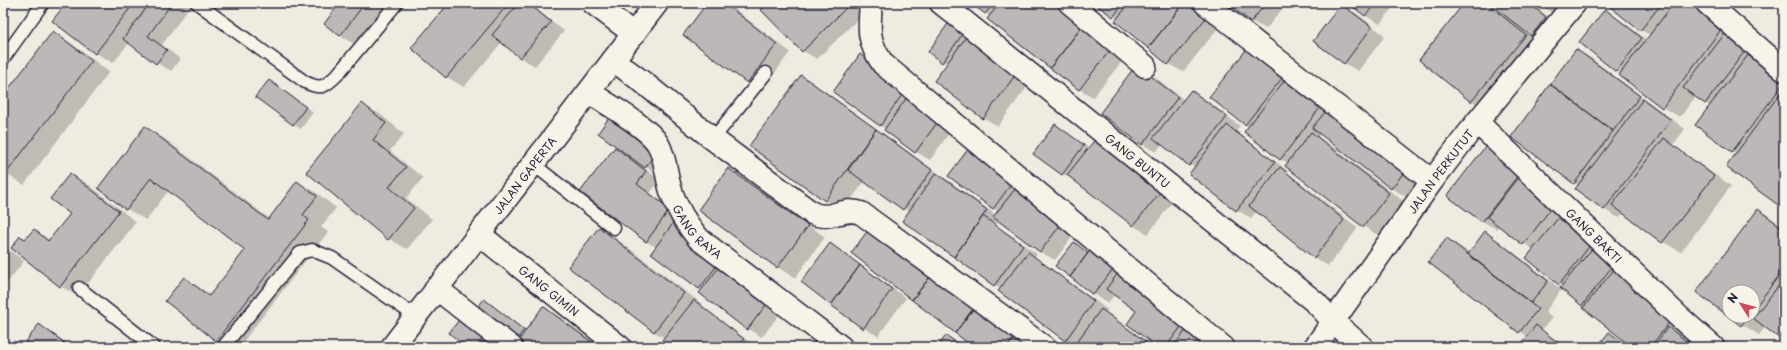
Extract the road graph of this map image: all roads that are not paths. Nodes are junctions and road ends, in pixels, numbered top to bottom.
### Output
1 (43, 3) edge
2 (197, 3) edge
3 (397, 3) edge
4 (593, 3) edge
5 (657, 3) edge
6 (871, 3) edge
7 (941, 3) edge
8 (1070, 3) edge
9 (1204, 3) edge
10 (1575, 3) edge
11 (1707, 3) edge
12 (634, 34) junction
13 (3, 58) edge
14 (613, 60) junction
15 (1145, 66) dead end
16 (1784, 70) edge
17 (766, 73) dead end
18 (589, 92) junction
19 (1477, 122) junction
20 (713, 139) junction
21 (533, 164) junction
22 (1432, 181) junction
23 (614, 228) dead end
24 (479, 234) junction
25 (79, 288) dead end
26 (436, 288) junction
27 (415, 316) junction
28 (1333, 321) junction
29 (154, 347) edge
30 (223, 347) edge
31 (392, 347) edge
32 (511, 347) edge
33 (620, 347) edge
34 (841, 347) edge
35 (1044, 347) edge
36 (1223, 347) edge
37 (1316, 347) edge
38 (1362, 347) edge
39 (1713, 347) edge

1 - 13 lane
2 - 3 lane
4 - 12 street
5 - 12 street, JALAN GAPERTA
6 - 36 street
7 - 28 street, GANG BUNTU
8 - 15 street
9 - 22 street
10 - 19 street, JALAN PERKUTUT
11 - 16 street
12 - 14 street, JALAN GAPERTA
14 - 18 street, JALAN GAPERTA
14 - 20 street
17 - 20 lane
18 - 21 street, JALAN GAPERTA
18 - 34 street, GANG RAYA
19 - 22 street, JALAN PERKUTUT
19 - 39 street, GANG BAKTI
20 - 35 street
21 - 23 lane
21 - 24 street, JALAN GAPERTA
22 - 28 street, JALAN PERKUTUT
24 - 26 street, JALAN GAPERTA
24 - 33 street, GANG GIMIN
25 - 29 lane
26 - 27 street, JALAN GAPERTA
26 - 32 street
27 - 30 lane
27 - 31 street, JALAN GAPERTA
28 - 37 street, JALAN PERKUTUT
28 - 38 street, GANG BUNTU

